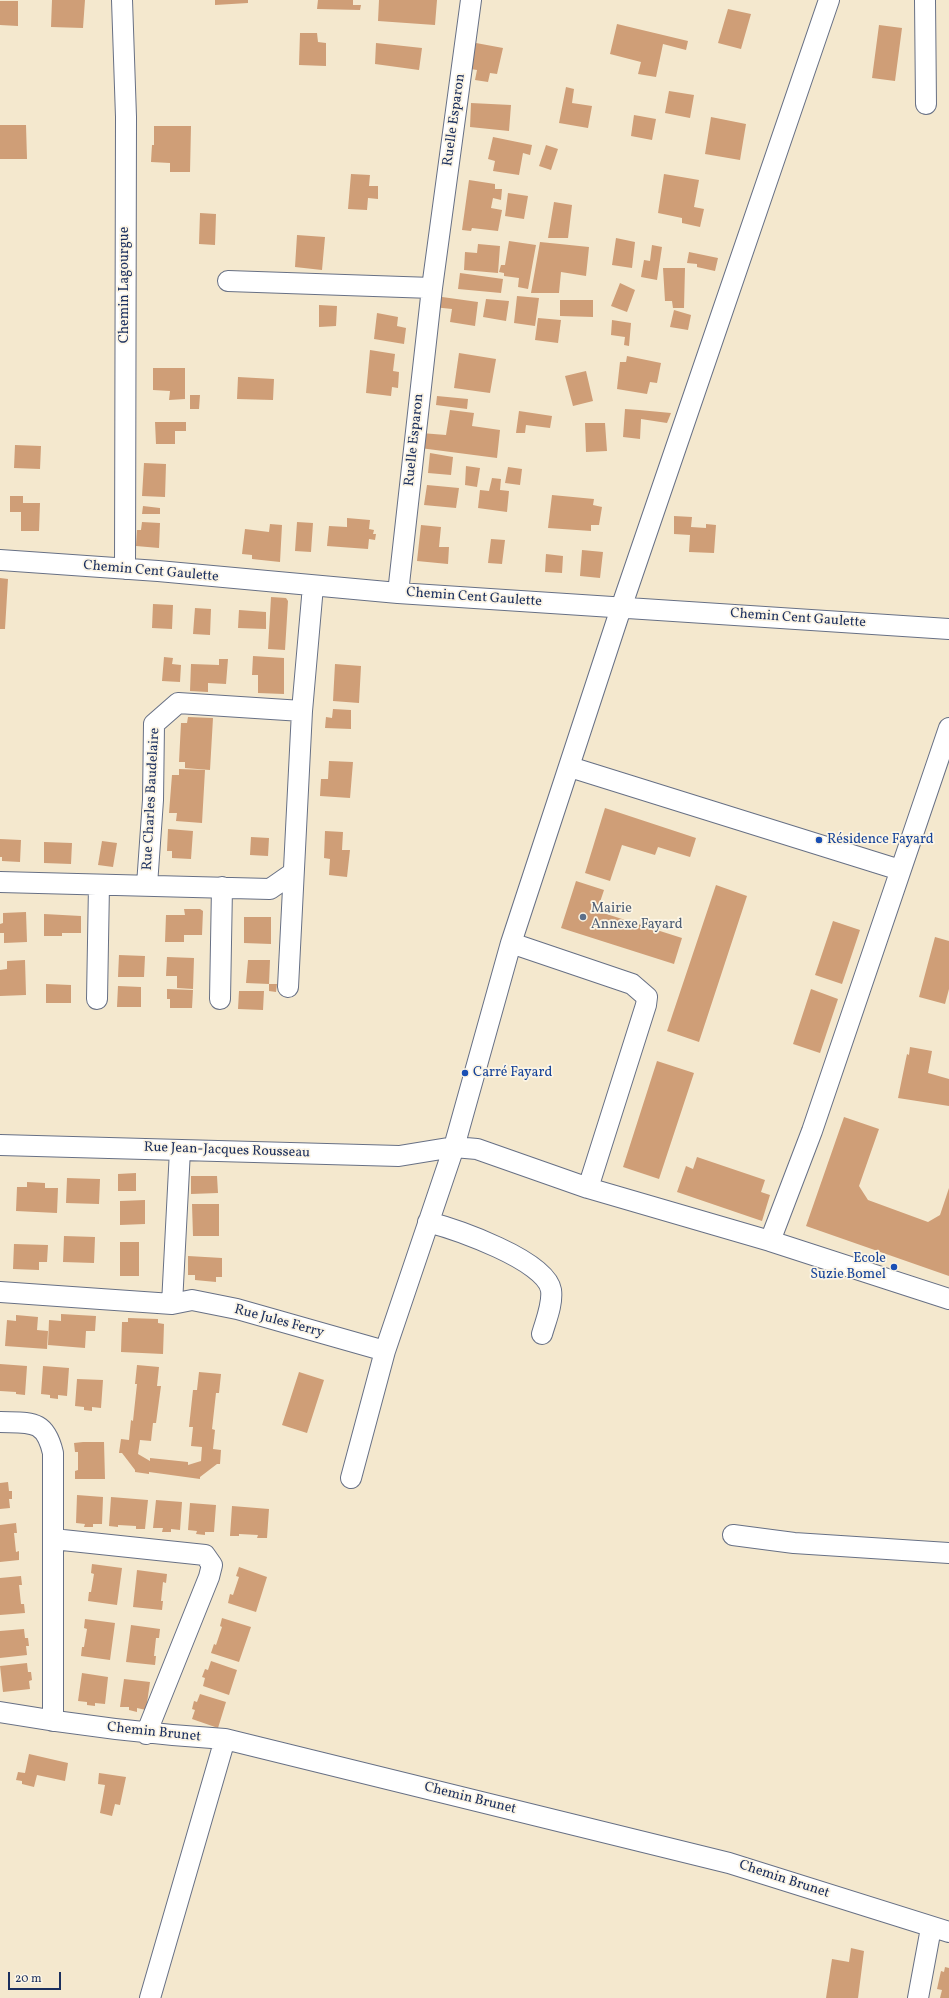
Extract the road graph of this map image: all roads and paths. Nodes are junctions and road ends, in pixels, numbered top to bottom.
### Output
1 (122, 0) edge
2 (471, 0) edge
3 (830, 0) edge
4 (925, 0) edge
5 (926, 104) dead end
6 (228, 281) dead end
7 (432, 288) junction
8 (0, 560) edge
9 (125, 569) junction
10 (312, 586) junction
11 (398, 592) junction
12 (621, 608) junction
13 (949, 629) edge
14 (302, 711) junction
15 (949, 728) edge
16 (570, 767) junction
17 (900, 870) junction
18 (293, 873) junction
19 (0, 882) edge
20 (99, 885) junction
21 (147, 885) junction
22 (222, 887) junction
23 (511, 943) junction
24 (288, 987) dead end
25 (97, 999) dead end
26 (220, 999) dead end
27 (0, 1145) edge
28 (454, 1147) junction
29 (180, 1150) junction
30 (588, 1188) junction
31 (428, 1222) junction
32 (770, 1241) junction
33 (0, 1292) edge
34 (949, 1299) edge
35 (172, 1304) junction
36 (542, 1334) dead end
37 (385, 1351) junction
38 (0, 1422) edge
39 (351, 1478) dead end
40 (734, 1535) dead end
41 (53, 1539) junction
42 (949, 1553) edge
43 (0, 1712) edge
44 (53, 1721) junction
45 (146, 1734) junction
46 (225, 1739) junction
47 (940, 1930) edge
48 (150, 1998) edge
49 (918, 1998) edge

1 - 9 street, Chemin Lagourgue
2 - 7 street, Ruelle Esparon
3 - 12 street
4 - 5 street
6 - 7 street
7 - 11 street, Ruelle Esparon
8 - 9 street, Chemin Cent Gaulette
9 - 10 street, Chemin Cent Gaulette
10 - 11 street, Chemin Cent Gaulette
10 - 14 street
11 - 12 street, Chemin Cent Gaulette
12 - 13 street, Chemin Cent Gaulette
12 - 16 street
14 - 18 street
14 - 21 street, Rue Charles Baudelaire
15 - 17 street
16 - 17 street
16 - 23 street
17 - 32 street
18 - 22 street, Rue Charles Baudelaire
18 - 24 street
19 - 20 street, Rue Charles Baudelaire
20 - 21 street, Rue Charles Baudelaire
20 - 25 street
21 - 22 street, Rue Charles Baudelaire
22 - 26 street
23 - 28 street
23 - 30 street
27 - 29 street, Rue Jean-Jacques Rousseau
28 - 29 street, Rue Jean-Jacques Rousseau
28 - 30 street, Rue Jean-Jacques Rousseau
28 - 31 street
29 - 35 street
30 - 32 street, Rue Jean-Jacques Rousseau
31 - 36 street
31 - 37 street
32 - 34 street, Rue Jean-Jacques Rousseau
33 - 35 street, Rue Jules Ferry
35 - 37 street, Rue Jules Ferry
37 - 39 street
38 - 41 street
40 - 42 street
41 - 44 street
41 - 45 street
43 - 44 street, Chemin Brunet
44 - 45 street, Chemin Brunet
45 - 46 street, Chemin Brunet
46 - 47 street, Chemin Brunet
46 - 48 street
47 - 49 street, Chemin Brunet

